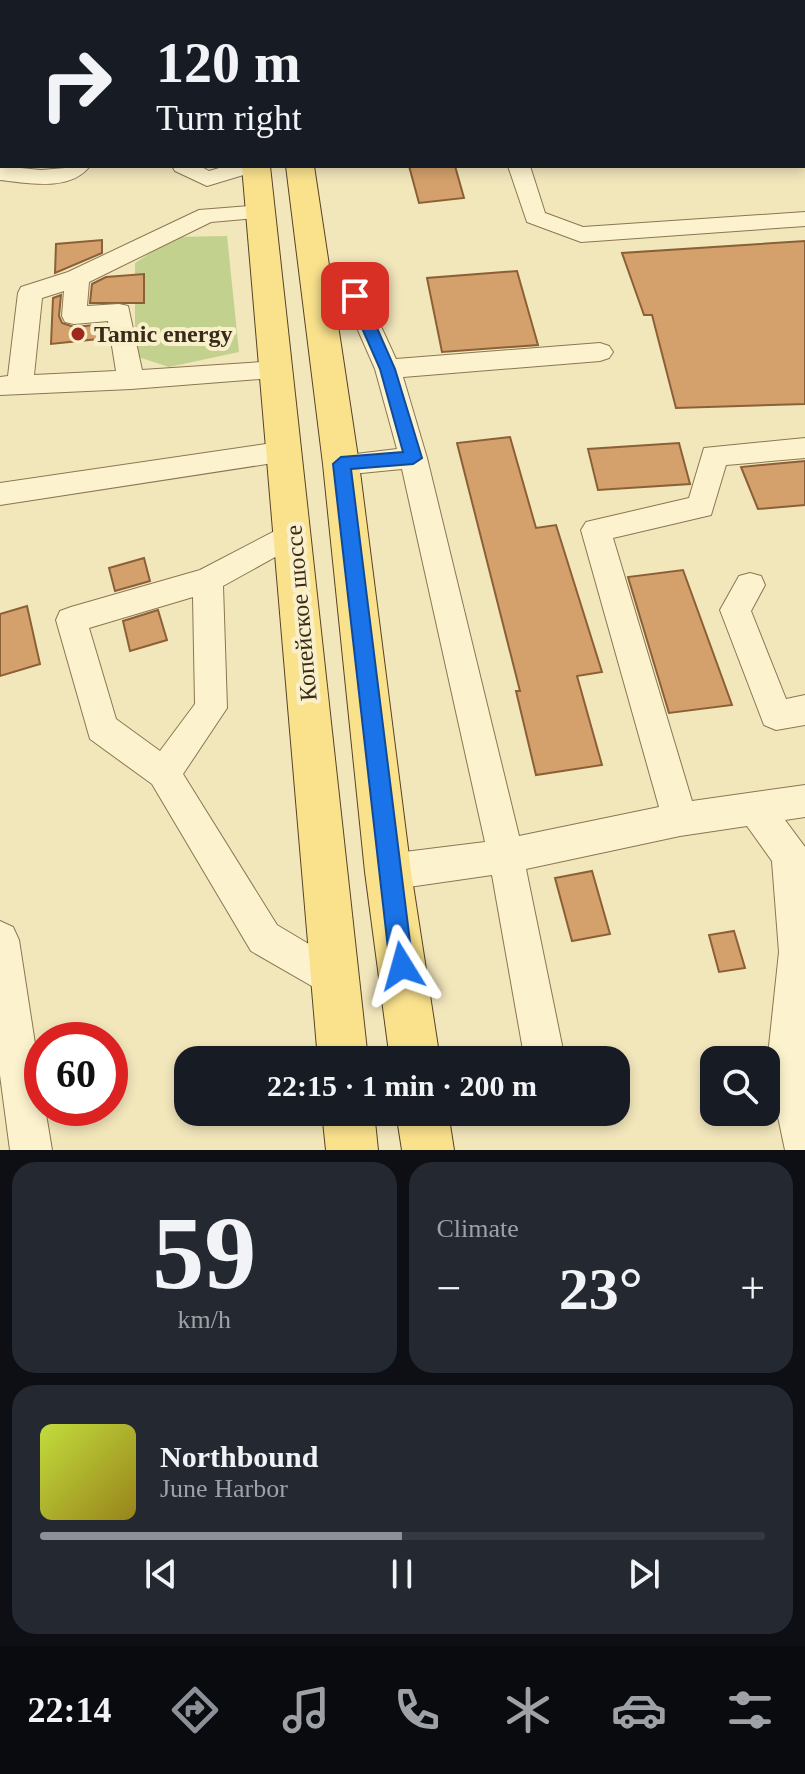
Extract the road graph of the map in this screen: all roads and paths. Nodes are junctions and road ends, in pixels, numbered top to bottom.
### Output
1 (77, 168) edge
2 (187, 168) edge
3 (243, 168) edge
4 (256, 168) edge
5 (300, 168) edge
6 (520, 168) edge
7 (0, 173) edge
8 (207, 179) junction
9 (261, 212) junction
10 (207, 215) junction
11 (805, 219) edge
12 (77, 278) junction
13 (355, 296) dead end
14 (13, 338) edge
15 (600, 352) dead end
16 (388, 369) junction
17 (277, 370) junction
18 (131, 380) junction
19 (10, 385) edge
20 (805, 448) edge
21 (286, 451) junction
22 (413, 458) junction
23 (341, 464) junction
24 (0, 494) edge
25 (294, 533) junction
26 (208, 580) junction
27 (750, 585) dead end
28 (805, 710) edge
29 (164, 773) junction
30 (805, 801) edge
31 (756, 809) junction
32 (680, 819) junction
33 (506, 856) junction
34 (797, 867) edge
35 (388, 872) junction
36 (0, 940) edge
37 (336, 981) junction
38 (342, 1046) edge
39 (413, 1046) edge
40 (542, 1046) edge
41 (349, 1126) edge
42 (424, 1126) edge
43 (805, 1148) edge
44 (31, 1150) edge
45 (352, 1150) edge
46 (428, 1150) edge

1 - 7 lane
2 - 8 lane
3 - 8 lane
4 - 9 main road, Копейское шоссе
5 - 23 main road
6 - 11 lane
8 - 10 lane
9 - 10 lane
9 - 17 main road, Копейское шоссе
10 - 12 lane
12 - 14 lane
12 - 18 lane
13 - 16 lane
14 - 19 lane
15 - 16 lane
16 - 22 lane
17 - 18 lane
17 - 21 main road, Копейское шоссе
18 - 19 lane
20 - 32 lane
21 - 24 lane
21 - 25 main road, Копейское шоссе
22 - 23 lane
22 - 33 lane
23 - 35 main road
25 - 26 lane
25 - 37 main road, Копейское шоссе
26 - 29 lane
26 - 29 lane
27 - 28 lane
29 - 37 lane
30 - 31 lane
31 - 32 lane
31 - 34 lane
32 - 33 lane
33 - 35 lane
33 - 40 lane
34 - 43 lane
35 - 39 main road
36 - 44 lane
37 - 38 main road, Копейское шоссе
41 - 45 main road
42 - 46 main road

